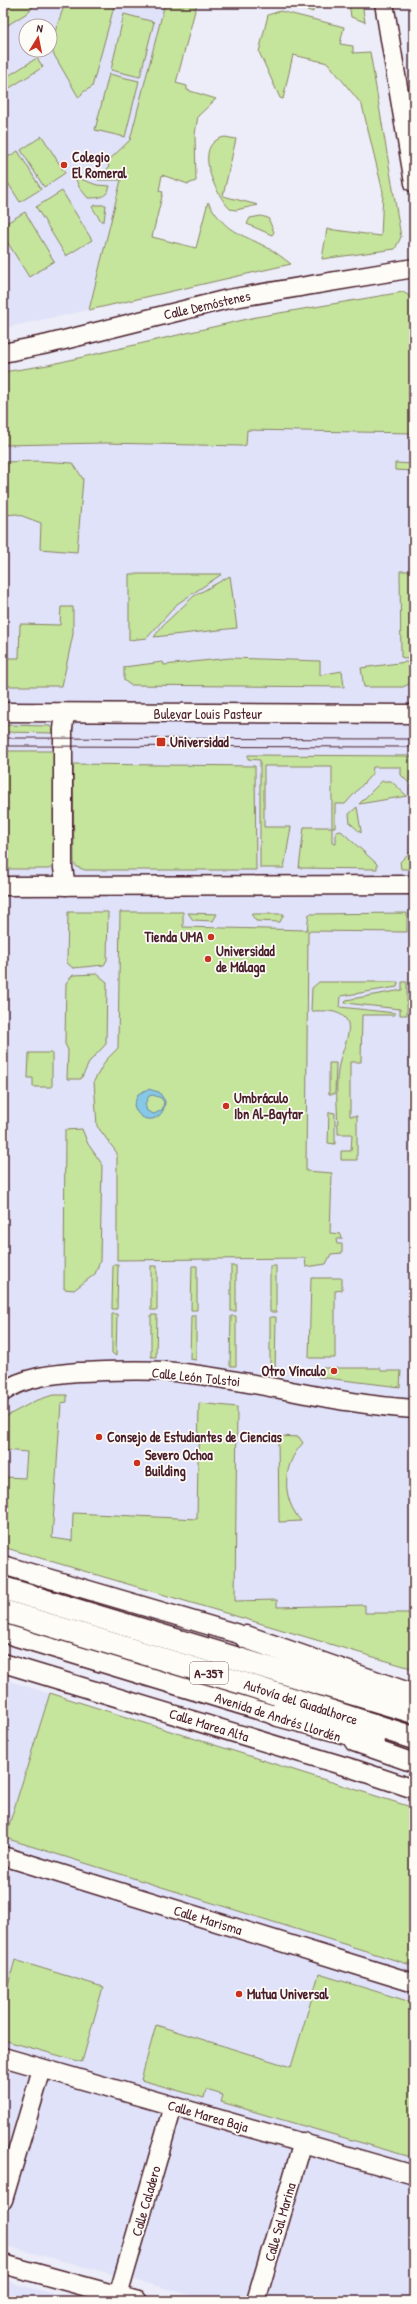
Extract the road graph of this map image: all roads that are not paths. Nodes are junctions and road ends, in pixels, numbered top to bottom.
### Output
1 (384, 3) edge
2 (414, 183) edge
3 (414, 268) edge
4 (3, 353) edge
5 (3, 712) edge
6 (65, 713) junction
7 (414, 714) edge
8 (414, 885) edge
9 (3, 886) edge
10 (66, 886) junction
11 (3, 1392) edge
12 (414, 1409) edge
13 (3, 1560) edge
14 (3, 1565) edge
15 (46, 1577) junction
16 (3, 1588) edge
17 (3, 1611) edge
18 (3, 1633) edge
19 (246, 1636) junction
20 (3, 1663) edge
21 (414, 1685) edge
22 (414, 1696) edge
23 (414, 1712) edge
24 (278, 1715) junction
25 (414, 1738) edge
26 (414, 1751) edge
27 (414, 1763) edge
28 (414, 1789) edge
29 (3, 1856) edge
30 (414, 1983) edge
31 (3, 2057) edge
32 (42, 2069) junction
33 (173, 2106) junction
34 (303, 2142) junction
35 (414, 2175) edge
36 (3, 2200) edge
37 (3, 2264) edge
38 (118, 2296) junction
39 (138, 2301) edge
40 (256, 2301) edge

1 - 2 street
3 - 4 street, Calle Demóstenes
5 - 6 street, Bulevar Louis Pasteur
6 - 7 street, Bulevar Louis Pasteur
6 - 10 street
8 - 10 street
9 - 10 street
11 - 12 street, Calle León Tolstoi
13 - 15 street
14 - 15 street
15 - 19 street
16 - 23 highway, Autovía del Guadalhorce / A-357
17 - 25 highway, Autovía del Guadalhorce / A-357
18 - 24 street, Avenida de Andrés Llordén
19 - 21 street
19 - 22 highway
20 - 28 street, Calle Marea Alta
24 - 26 highway
24 - 27 street, Avenida de Andrés Llordén
29 - 30 street, Calle Marisma
31 - 32 street, Calle Marea Baja
32 - 33 street, Calle Marea Baja
32 - 36 street
33 - 34 street, Calle Marea Baja
33 - 38 street, Calle Caladero
34 - 35 street, Calle Marea Baja
34 - 40 street, Calle Sal Marina
37 - 38 street
38 - 39 street

